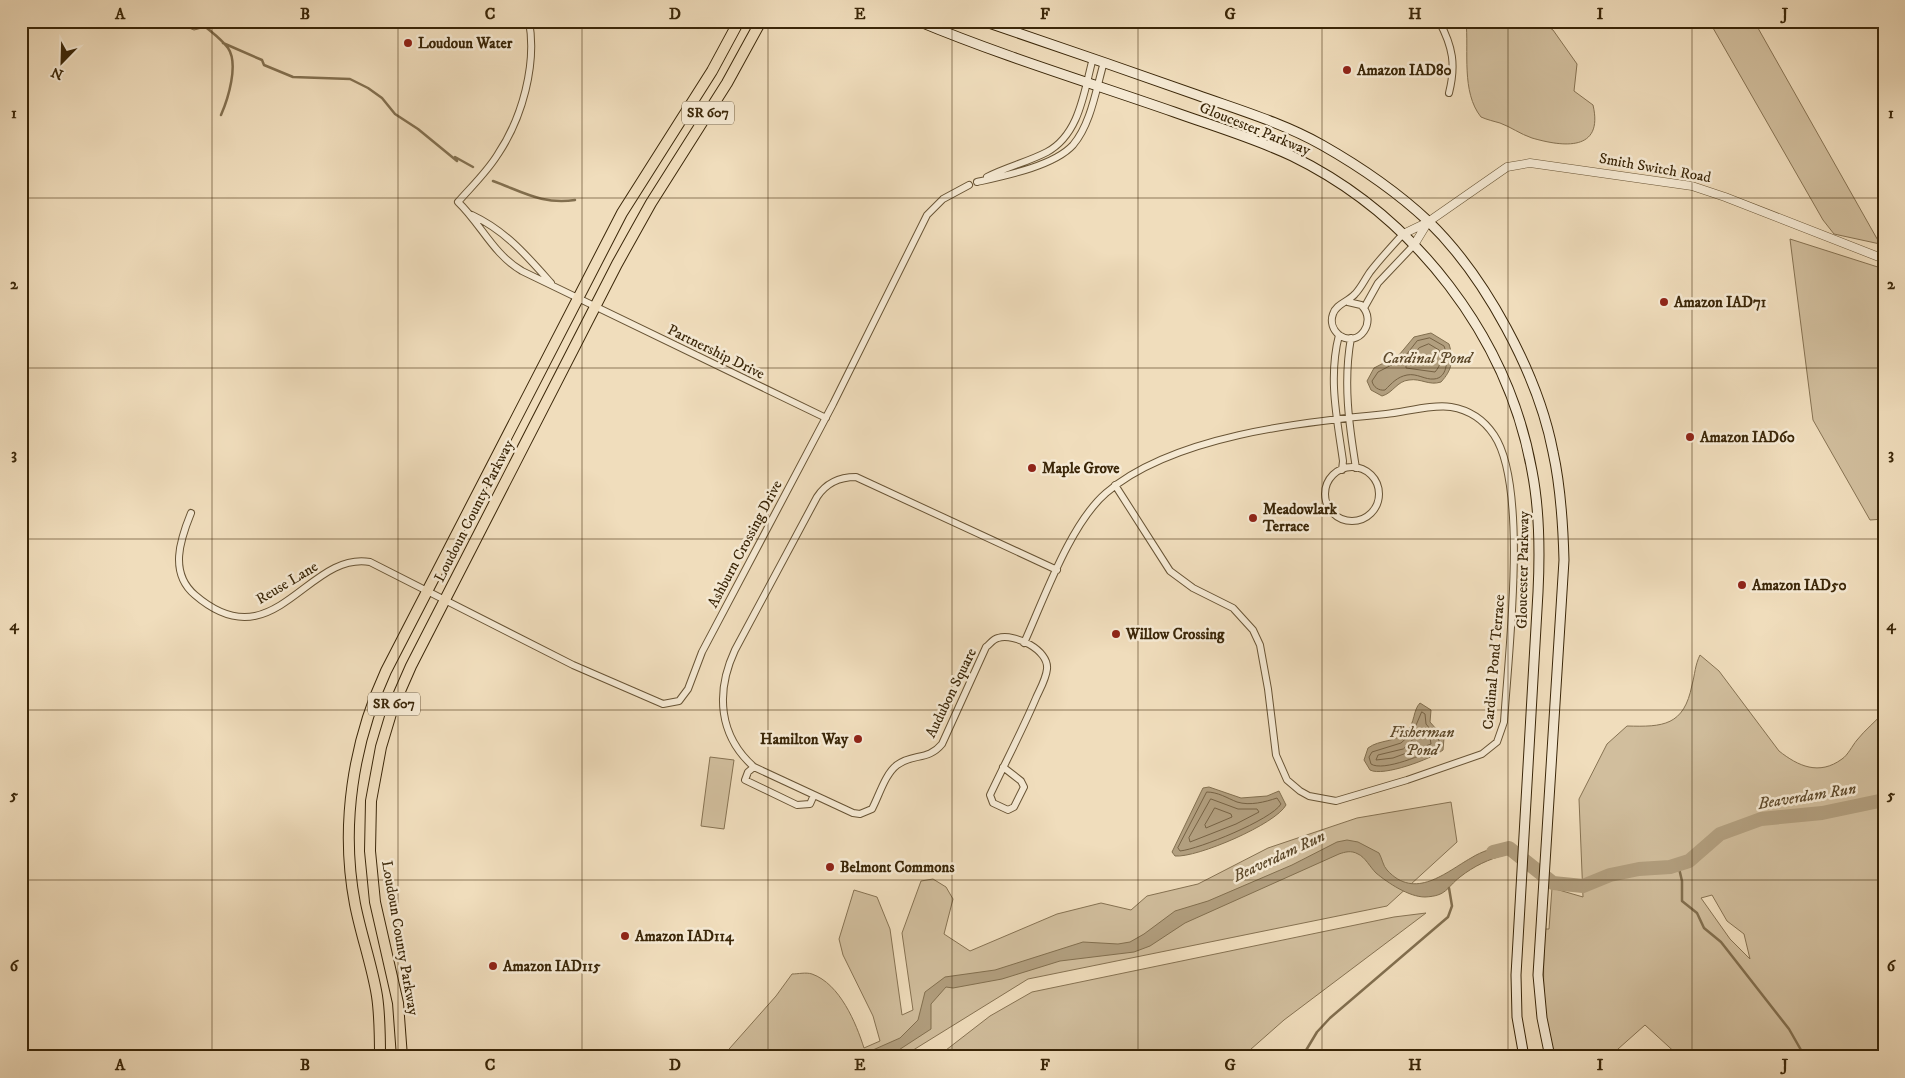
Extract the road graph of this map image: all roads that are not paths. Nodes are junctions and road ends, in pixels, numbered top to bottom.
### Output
1 (529, 21) edge
2 (739, 21) edge
3 (761, 21) edge
4 (918, 21) edge
5 (983, 21) edge
6 (1439, 21) edge
7 (1093, 58) junction
8 (1104, 62) junction
9 (1086, 82) junction
10 (1097, 86) junction
11 (1449, 94) dead end
12 (969, 185) dead end
13 (471, 215) junction
14 (1428, 222) junction
15 (1403, 234) junction
16 (1414, 245) junction
17 (1884, 260) edge
18 (552, 284) junction
19 (578, 299) junction
20 (1348, 302) junction
21 (596, 308) junction
22 (1364, 308) junction
23 (1339, 335) junction
24 (1351, 338) junction
25 (1349, 417) junction
26 (826, 418) junction
27 (1336, 418) junction
28 (1356, 468) junction
29 (1342, 470) junction
30 (1115, 485) junction
31 (190, 513) dead end
32 (1057, 570) junction
33 (428, 590) junction
34 (445, 600) junction
35 (1024, 643) junction
36 (754, 767) junction
37 (1003, 767) junction
38 (814, 795) junction
39 (380, 1057) edge
40 (402, 1057) edge
41 (1524, 1057) edge
42 (1550, 1057) edge

1 - 13 street
2 - 19 main road, Loudoun County Parkway / SR 607
3 - 21 main road, Loudoun County Parkway / SR 607
4 - 9 main road, Gloucester Parkway
5 - 7 main road, Gloucester Parkway
6 - 11 street
7 - 8 main road, Gloucester Parkway
7 - 9 street
8 - 10 street
8 - 14 main road, Gloucester Parkway
9 - 10 main road, Gloucester Parkway
9 - 10 street
10 - 15 main road, Gloucester Parkway
12 - 26 street, Ashburn Crossing Drive
13 - 18 street
13 - 18 street
14 - 15 street, Smith Switch Road
14 - 16 street, Smith Switch Road
14 - 17 street, Smith Switch Road
14 - 42 main road, Gloucester Parkway
15 - 16 main road, Gloucester Parkway
15 - 20 street
16 - 22 street
16 - 41 main road, Gloucester Parkway
18 - 19 street, Partnership Drive
19 - 21 street, Partnership Drive
19 - 33 main road, Loudoun County Parkway / SR 607
20 - 22 street
20 - 23 street
21 - 26 street, Partnership Drive
21 - 34 main road, Loudoun County Parkway / SR 607
22 - 24 street
23 - 24 street
23 - 27 street
24 - 25 street
25 - 27 street, Cardinal Pond Terrace
25 - 28 street
25 - 30 street, Cardinal Pond Terrace
26 - 34 street, Ashburn Crossing Drive
27 - 29 street
27 - 30 street, Cardinal Pond Terrace
28 - 29 street
28 - 29 street
30 - 32 street, Cardinal Pond Terrace
31 - 33 street, Reuse Lane
32 - 35 street, Cardinal Pond Terrace
32 - 36 street, Audubon Square
33 - 34 street, Reuse Lane
33 - 39 main road, Loudoun County Parkway / SR 607
34 - 40 main road, Loudoun County Parkway / SR 607
35 - 37 street, Audubon Square
35 - 38 street, Audubon Square
36 - 38 street, Audubon Square
36 - 38 street
37 - 37 street, Audubon Square

